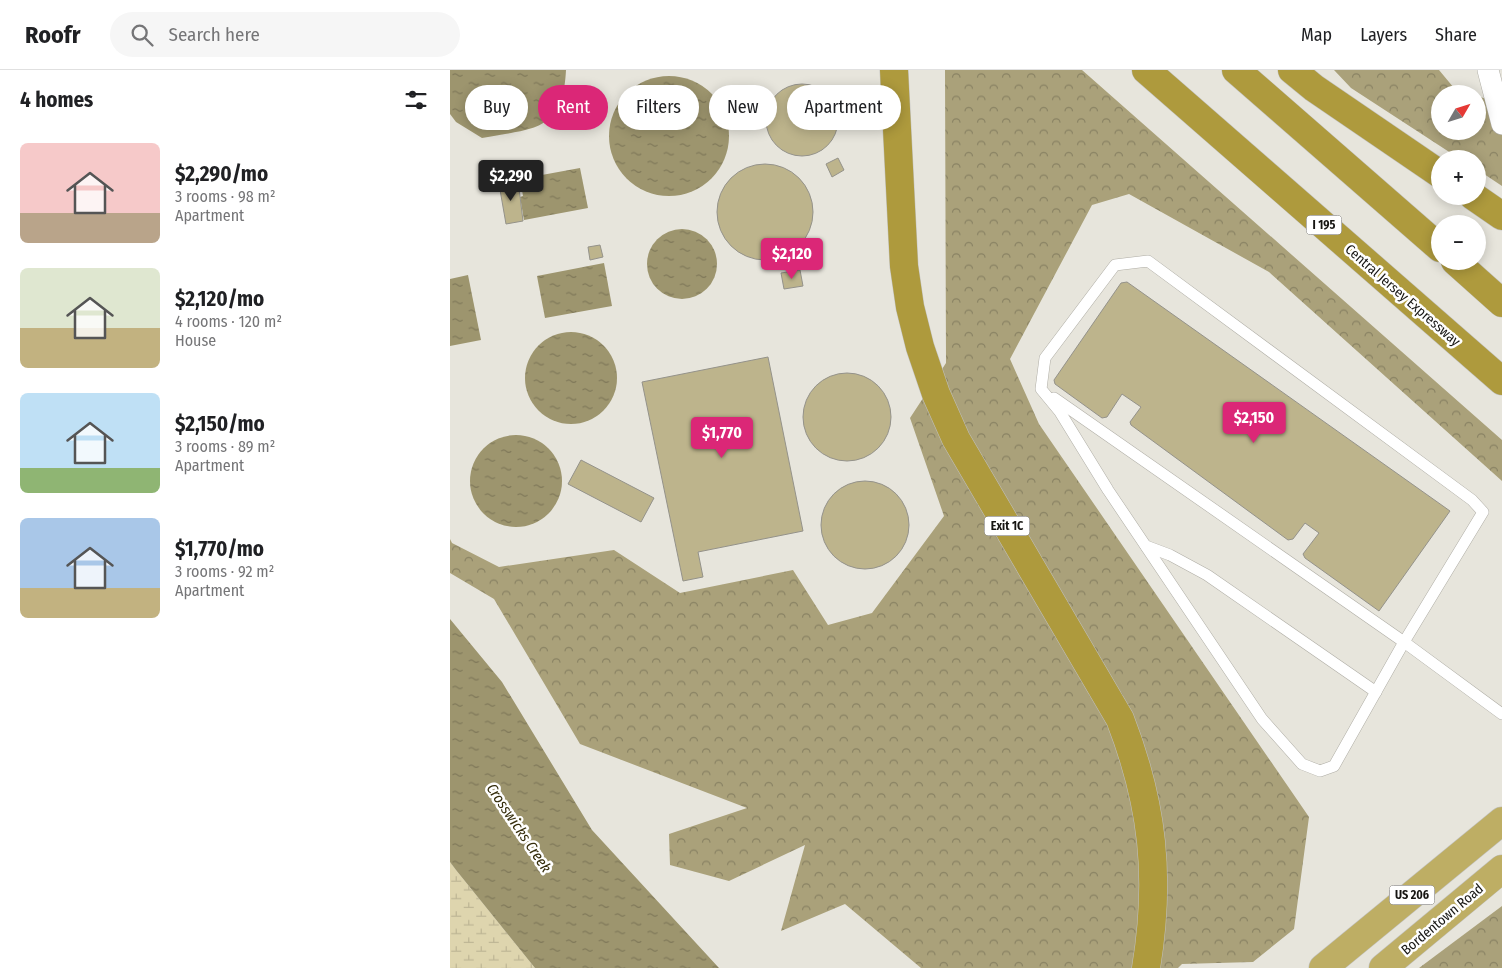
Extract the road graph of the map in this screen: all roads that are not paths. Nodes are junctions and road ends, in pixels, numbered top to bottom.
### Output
1 (894, 70) edge
2 (1146, 70) edge
3 (1236, 70) edge
4 (1292, 70) edge
5 (1488, 70) edge
6 (1502, 124) edge
7 (1431, 168) edge
8 (1486, 205) edge
9 (1502, 216) edge
10 (1431, 241) edge
11 (1466, 270) edge
12 (1468, 270) edge
13 (1502, 296) edge
14 (1502, 302) edge
15 (1502, 381) edge
16 (1041, 389) junction
17 (1146, 546) junction
18 (1404, 642) junction
19 (1376, 692) junction
20 (1502, 714) edge
21 (1502, 821) edge
22 (1502, 869) edge
23 (1146, 968) edge
24 (1323, 968) edge
25 (1382, 968) edge

1 - 23 highway, Exit 1C
2 - 15 highway, Central Jersey Expressway / I 195
3 - 10 highway
4 - 7 highway
5 - 6 street
8 - 9 highway
11 - 14 highway
12 - 13 highway
16 - 17 lane
16 - 18 lane
16 - 18 lane
17 - 19 lane
17 - 19 lane
18 - 19 lane
18 - 20 lane
21 - 24 highway, US 206
22 - 25 highway, Bordentown Road / US 206

